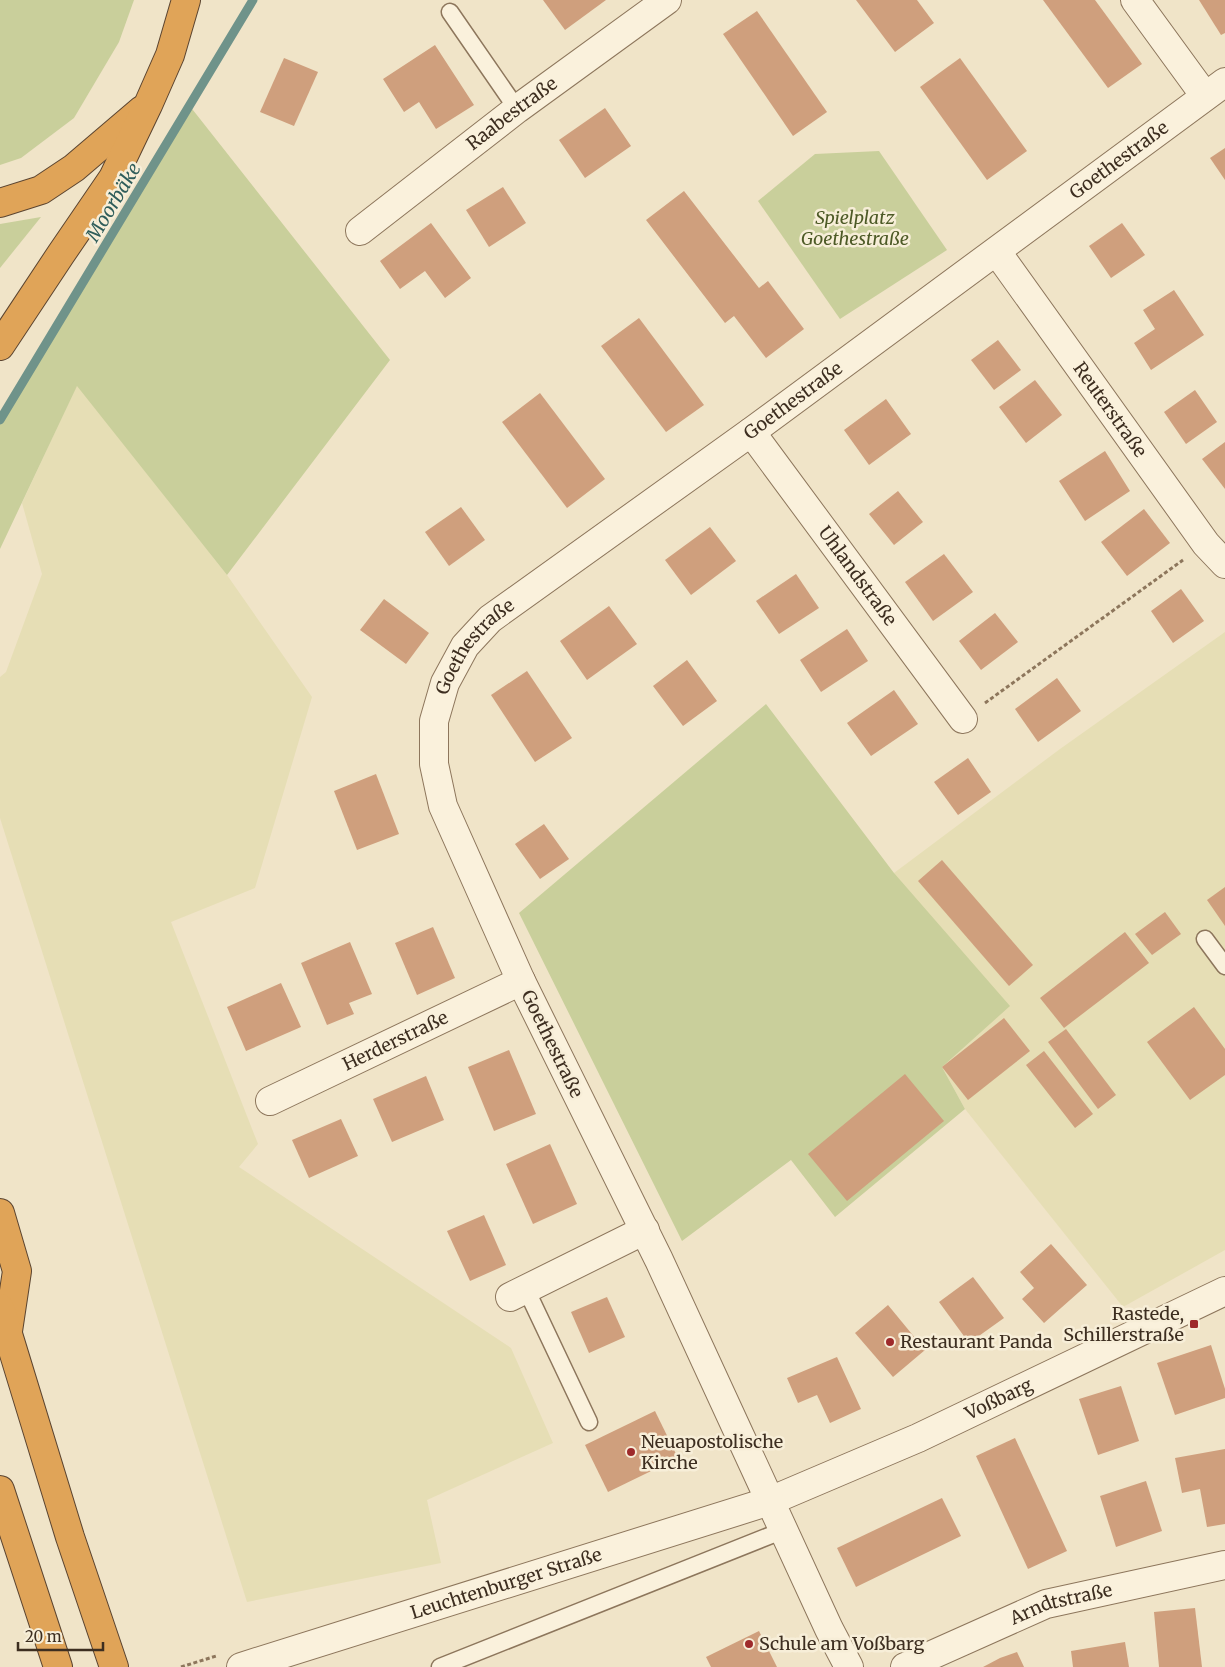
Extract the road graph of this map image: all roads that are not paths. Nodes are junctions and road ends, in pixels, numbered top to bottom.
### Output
1 (186, 0) edge
2 (667, 0) edge
3 (1135, 0) edge
4 (450, 12) dead end
5 (1215, 89) edge
6 (148, 104) junction
7 (517, 109) junction
8 (0, 202) edge
9 (360, 232) dead end
10 (997, 252) junction
11 (0, 346) edge
12 (751, 432) junction
13 (1225, 564) edge
14 (963, 719) road end
15 (1205, 939) dead end
16 (1225, 966) edge
17 (521, 981) junction
18 (270, 1100) dead end
19 (0, 1213) edge
20 (645, 1230) junction
21 (1225, 1291) edge
22 (518, 1293) joint
23 (0, 1308) edge
24 (8, 1335) junction
25 (589, 1422) dead end
26 (0, 1490) edge
27 (770, 1501) junction
28 (784, 1530) junction
29 (1225, 1565) edge
30 (58, 1667) edge
31 (114, 1667) edge
32 (241, 1667) edge
33 (440, 1667) edge
34 (849, 1667) edge
35 (905, 1667) edge

1 - 6 highway
2 - 7 street, Raabestraße
3 - 5 street
4 - 7 lane
5 - 10 street, Goethestraße
6 - 8 highway
6 - 11 highway
7 - 9 street, Raabestraße
10 - 12 street, Goethestraße
10 - 13 street, Reuterstraße
12 - 14 street, Uhlandstraße
12 - 17 street, Goethestraße
15 - 16 lane
17 - 18 street, Herderstraße
17 - 20 street, Goethestraße
19 - 24 highway
20 - 22 street
20 - 27 street, Goethestraße
21 - 27 street, Voßbarg
22 - 25 lane
23 - 24 highway
24 - 31 highway
26 - 30 highway
27 - 28 street, Goethestraße
27 - 32 street, Leuchtenburger Straße
28 - 33 lane
28 - 34 street, Goethestraße
29 - 35 street, Arndtstraße

